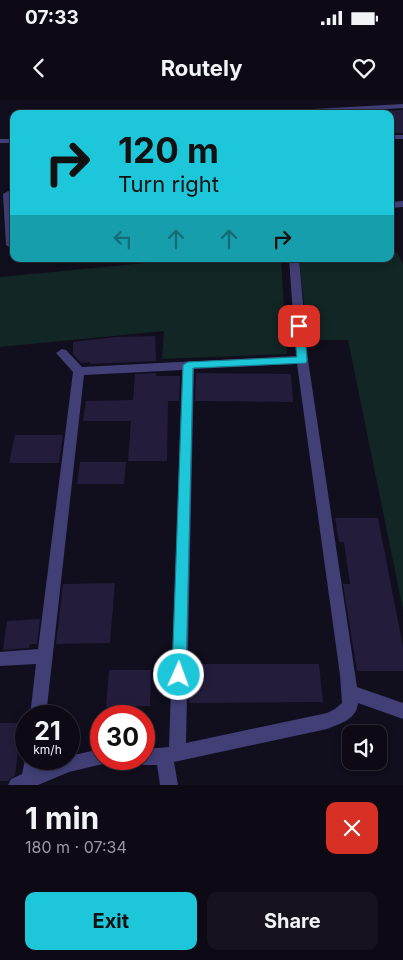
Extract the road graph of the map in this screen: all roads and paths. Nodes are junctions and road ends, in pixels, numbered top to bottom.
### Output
1 (403, 106) edge
2 (332, 110) edge
3 (7, 194) edge
4 (10, 220) edge
5 (294, 262) edge
6 (62, 353) dead end
7 (302, 360) junction
8 (188, 365) junction
9 (80, 371) junction
10 (46, 656) junction
11 (0, 658) edge
12 (350, 692) junction
13 (39, 705) edge
14 (403, 711) edge
15 (170, 754) junction
16 (155, 756) edge
17 (90, 760) edge
18 (29, 770) edge
19 (24, 783) edge
20 (169, 785) edge

1 - 2 street
3 - 4 street
5 - 7 street
6 - 9 street
7 - 8 street
7 - 12 street
8 - 9 street
8 - 15 street
9 - 10 street
10 - 11 street
10 - 13 street
12 - 14 street
12 - 15 street
15 - 16 street
15 - 20 street
17 - 19 street
18 - 19 street

